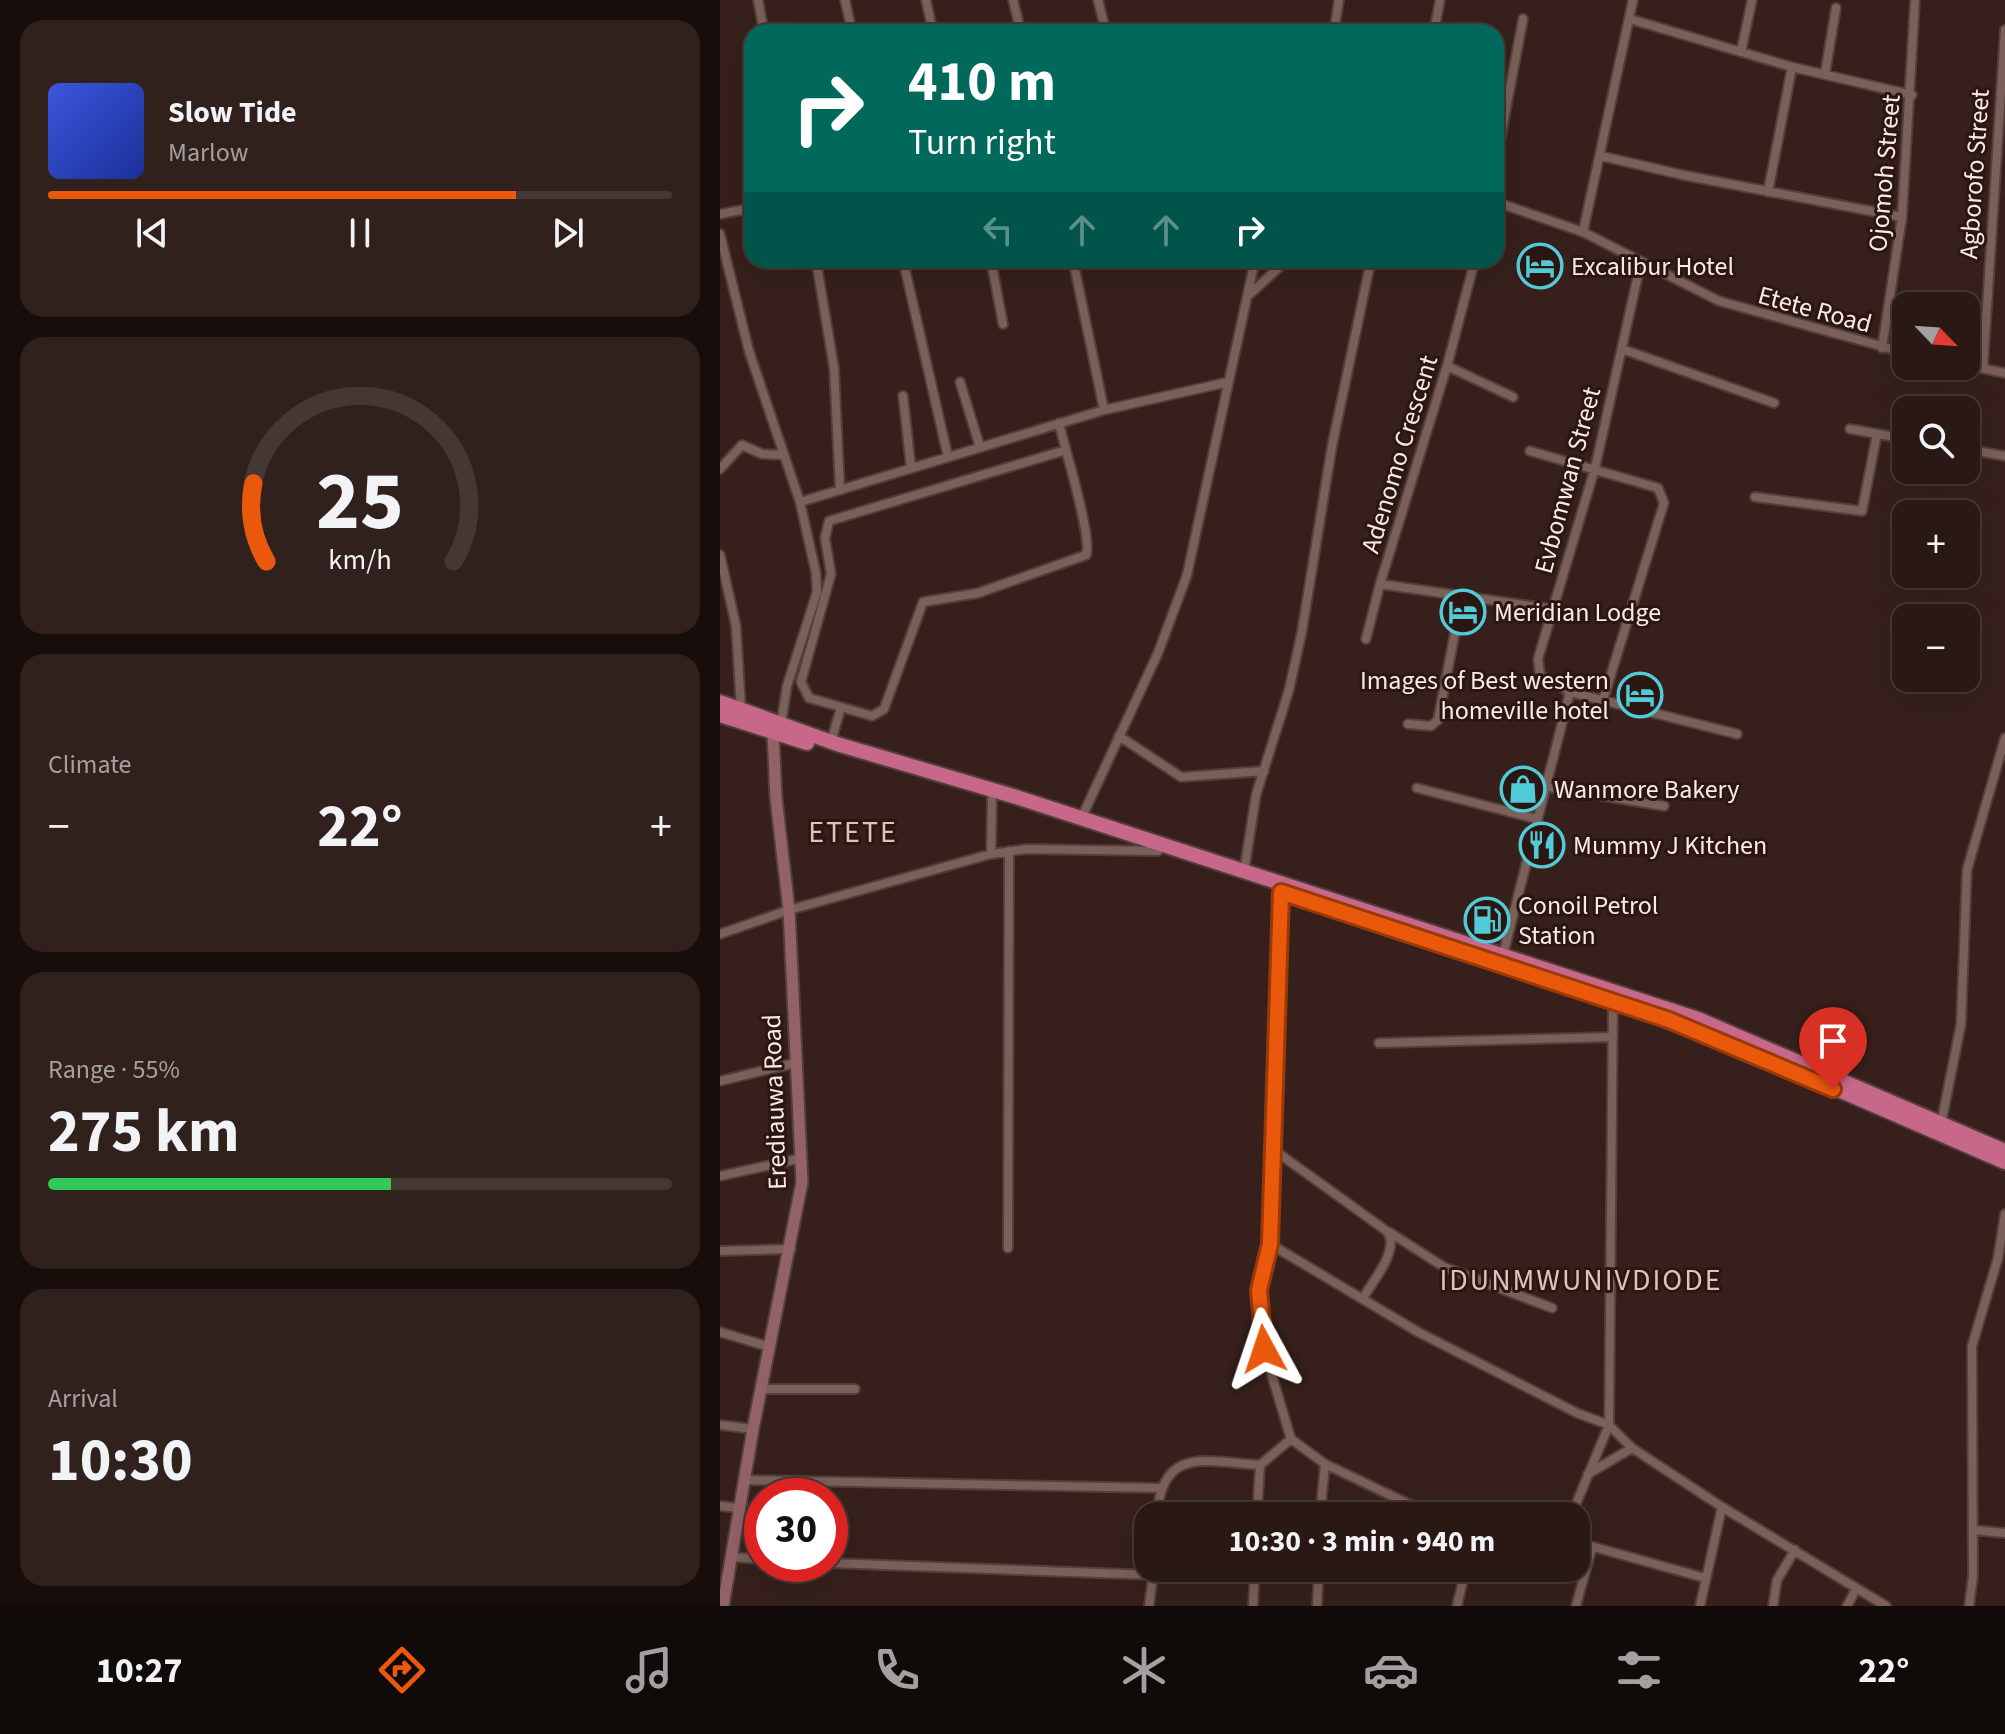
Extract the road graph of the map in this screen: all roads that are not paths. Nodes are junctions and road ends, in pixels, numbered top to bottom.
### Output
1 (758, 0) edge
2 (845, 0) edge
3 (926, 0) edge
4 (1013, 0) edge
5 (1098, 0) edge
6 (1339, 0) edge
7 (1440, 0) edge
8 (1633, 0) edge
9 (1752, 0) edge
10 (1915, 0) edge
11 (1836, 8) dead end
12 (1523, 19) dead end
13 (1630, 19) junction
14 (762, 24) edge
15 (850, 24) edge
16 (931, 24) edge
17 (1019, 24) edge
18 (1104, 24) edge
19 (1335, 24) edge
20 (1436, 24) edge
21 (2005, 30) edge
22 (1741, 52) junction
23 (1792, 67) junction
24 (1825, 74) junction
25 (1912, 95) junction
26 (1504, 120) edge
27 (1601, 156) junction
28 (1768, 192) junction
29 (1504, 205) edge
30 (744, 210) edge
31 (720, 214) edge
32 (1902, 217) junction
33 (1583, 232) junction
34 (720, 234) edge
35 (1641, 262) junction
36 (817, 268) edge
37 (905, 268) edge
38 (992, 268) edge
39 (1075, 268) edge
40 (1254, 268) edge
41 (1278, 268) edge
42 (1369, 268) edge
43 (1473, 268) edge
44 (1249, 295) junction
45 (1003, 324) dead end
46 (1882, 348) junction
47 (1622, 349) junction
48 (1892, 350) edge
49 (1447, 366) junction
50 (1980, 367) edge
51 (1983, 368) junction
52 (2005, 373) edge
53 (960, 382) dead end
54 (1228, 382) junction
55 (903, 396) dead end
56 (1513, 397) dead end
57 (1774, 403) dead end
58 (1104, 410) junction
59 (1059, 423) junction
60 (1850, 429) dead end
61 (1877, 434) junction
62 (1892, 437) edge
63 (980, 447) junction
64 (1066, 450) junction
65 (1530, 451) dead end
66 (1980, 452) edge
67 (784, 455) junction
68 (2005, 456) edge
69 (948, 457) junction
70 (911, 468) junction
71 (1595, 468) junction
72 (720, 469) edge
73 (840, 490) junction
74 (1755, 497) dead end
75 (800, 502) junction
76 (720, 555) edge
77 (1380, 584) junction
78 (1462, 596) junction
79 (1552, 609) junction
80 (1366, 639) dead end
81 (1570, 692) junction
82 (1603, 700) junction
83 (720, 702) edge
84 (841, 707) junction
85 (741, 709) junction
86 (720, 715) edge
87 (1408, 724) dead end
88 (777, 729) junction
89 (1737, 734) dead end
90 (1119, 736) junction
91 (2005, 738) edge
92 (831, 742) junction
93 (1264, 771) junction
94 (1544, 786) junction
95 (1417, 788) dead end
96 (992, 798) junction
97 (1664, 806) dead end
98 (1081, 819) junction
99 (1537, 819) junction
100 (1009, 851) junction
101 (1158, 851) junction
102 (991, 854) junction
103 (1244, 872) junction
104 (1281, 892) junction
105 (789, 910) junction
106 (720, 934) edge
107 (1503, 955) junction
108 (1613, 1001) junction
109 (1613, 1037) junction
110 (1379, 1043) dead end
111 (795, 1063) junction
112 (1816, 1074) junction
113 (720, 1081) edge
114 (1941, 1124) junction
115 (1274, 1150) junction
116 (2005, 1151) edge
117 (802, 1158) junction
118 (2005, 1162) edge
119 (720, 1176) edge
120 (2005, 1214) edge
121 (1388, 1232) junction
122 (1270, 1244) junction
123 (1008, 1248) dead end
124 (791, 1249) junction
125 (720, 1251) edge
126 (1363, 1298) junction
127 (1552, 1308) dead end
128 (720, 1332) edge
129 (770, 1347) junction
130 (762, 1389) junction
131 (855, 1389) dead end
132 (720, 1425) edge
133 (1609, 1425) junction
134 (753, 1429) junction
135 (1291, 1439) junction
136 (1632, 1448) junction
137 (1325, 1464) junction
138 (1260, 1465) junction
139 (1587, 1474) junction
140 (744, 1478) edge
141 (744, 1480) edge
142 (848, 1482) edge
143 (1159, 1488) junction
144 (1158, 1502) edge
145 (1258, 1502) edge
146 (1321, 1502) edge
147 (1405, 1502) edge
148 (1576, 1502) edge
149 (720, 1506) edge
150 (1722, 1507) junction
151 (739, 1508) junction
152 (1973, 1530) junction
153 (2005, 1533) edge
154 (1592, 1547) joint
155 (1795, 1550) junction
156 (731, 1557) junction
157 (744, 1558) edge
158 (848, 1563) edge
159 (1134, 1571) edge
160 (1705, 1578) junction
161 (1152, 1582) edge
162 (1255, 1582) edge
163 (1318, 1582) edge
164 (1463, 1582) edge
165 (1856, 1589) junction
166 (723, 1598) edge
167 (1149, 1606) edge
168 (1255, 1606) edge
169 (1317, 1606) edge
170 (1457, 1606) edge
171 (1576, 1606) edge
172 (1700, 1606) edge
173 (1773, 1606) edge
174 (1847, 1606) edge
175 (1886, 1606) edge
176 (1969, 1606) edge

1 - 14 street
2 - 15 street
3 - 16 street
4 - 17 street
5 - 18 street
6 - 19 street
7 - 20 street
8 - 13 street
9 - 22 street
10 - 25 street, Ojomoh Street
11 - 24 street
12 - 26 street
13 - 22 street
13 - 27 street
21 - 51 street, Agborofo Street
22 - 23 street
23 - 24 street
23 - 28 street
24 - 25 street
25 - 32 street, Ojomoh Street
27 - 28 street
27 - 33 street
28 - 32 street
29 - 33 street, Etete Road
30 - 31 street
32 - 46 street, Ojomoh Street
33 - 35 street, Etete Road
34 - 67 street
35 - 46 street, Etete Road
35 - 47 street, Evbomwan Street
36 - 73 street
37 - 69 street
38 - 45 street
39 - 58 street
40 - 44 street
41 - 44 street
42 - 93 street
43 - 49 street, Adenomo Crescent
44 - 54 street
46 - 48 street, Etete Road
47 - 57 street
47 - 71 street, Evbomwan Street
49 - 56 street
49 - 77 street, Adenomo Crescent
50 - 51 street
51 - 52 street
53 - 63 street
54 - 58 street
54 - 90 street
55 - 70 street
58 - 59 street
59 - 63 street
59 - 64 street
60 - 61 street
61 - 62 street
61 - 74 street
63 - 69 street
64 - 84 street
64 - 84 street
65 - 71 street
66 - 68 street
67 - 72 street
67 - 75 street
69 - 70 street
70 - 73 street
71 - 79 street, Evbomwan Street
71 - 82 street
73 - 75 street
75 - 88 street
76 - 85 street
77 - 78 street, Adenomo Crescent
77 - 80 street
78 - 79 street, Adenomo Crescent
78 - 87 street
79 - 81 street, Evbomwan Street
81 - 82 street, Evbomwan Street
81 - 94 street
82 - 89 street, Evbomwan Street
83 - 85 highway
84 - 92 street
85 - 88 highway
86 - 88 highway
88 - 92 highway
88 - 96 highway
88 - 105 street, Erediauwa Road
90 - 93 street
90 - 98 street
91 - 114 street
92 - 98 highway
93 - 103 street
94 - 97 street
94 - 99 street
95 - 99 street
96 - 101 highway
96 - 102 street
98 - 103 highway
99 - 107 street
100 - 101 street
100 - 102 street
100 - 123 street
101 - 104 highway
102 - 105 street
103 - 107 highway
104 - 108 highway
104 - 115 street
105 - 106 street
105 - 111 street, Erediauwa Road
107 - 112 highway
108 - 109 street
108 - 112 highway
109 - 110 street
109 - 133 street
111 - 113 street
111 - 117 street, Erediauwa Road
112 - 114 highway
112 - 118 highway
114 - 116 highway
115 - 121 street
115 - 122 street
117 - 119 street
117 - 124 street, Erediauwa Road
120 - 152 street
121 - 126 street
121 - 127 street
122 - 126 street
122 - 135 street
124 - 125 street
124 - 129 street, Erediauwa Road
126 - 133 street
128 - 129 street
129 - 130 street, Erediauwa Road
130 - 131 street
130 - 134 street, Erediauwa Road
132 - 134 street
133 - 136 street
133 - 139 street
134 - 140 street, Erediauwa Road
135 - 137 street
135 - 138 street
136 - 139 street
136 - 150 street
137 - 146 street
137 - 147 street
138 - 143 street
138 - 145 street
139 - 148 street
141 - 151 street, Erediauwa Road
142 - 143 street
143 - 144 street
149 - 151 street
150 - 155 street
150 - 160 street
151 - 156 street, Erediauwa Road
152 - 153 street
152 - 176 street
154 - 160 street
154 - 171 street
155 - 165 street
155 - 173 street
156 - 157 street
156 - 166 street, Erediauwa Road
158 - 159 street
160 - 172 street
161 - 167 street
162 - 168 street
163 - 169 street
164 - 170 street
165 - 174 street
165 - 175 street

